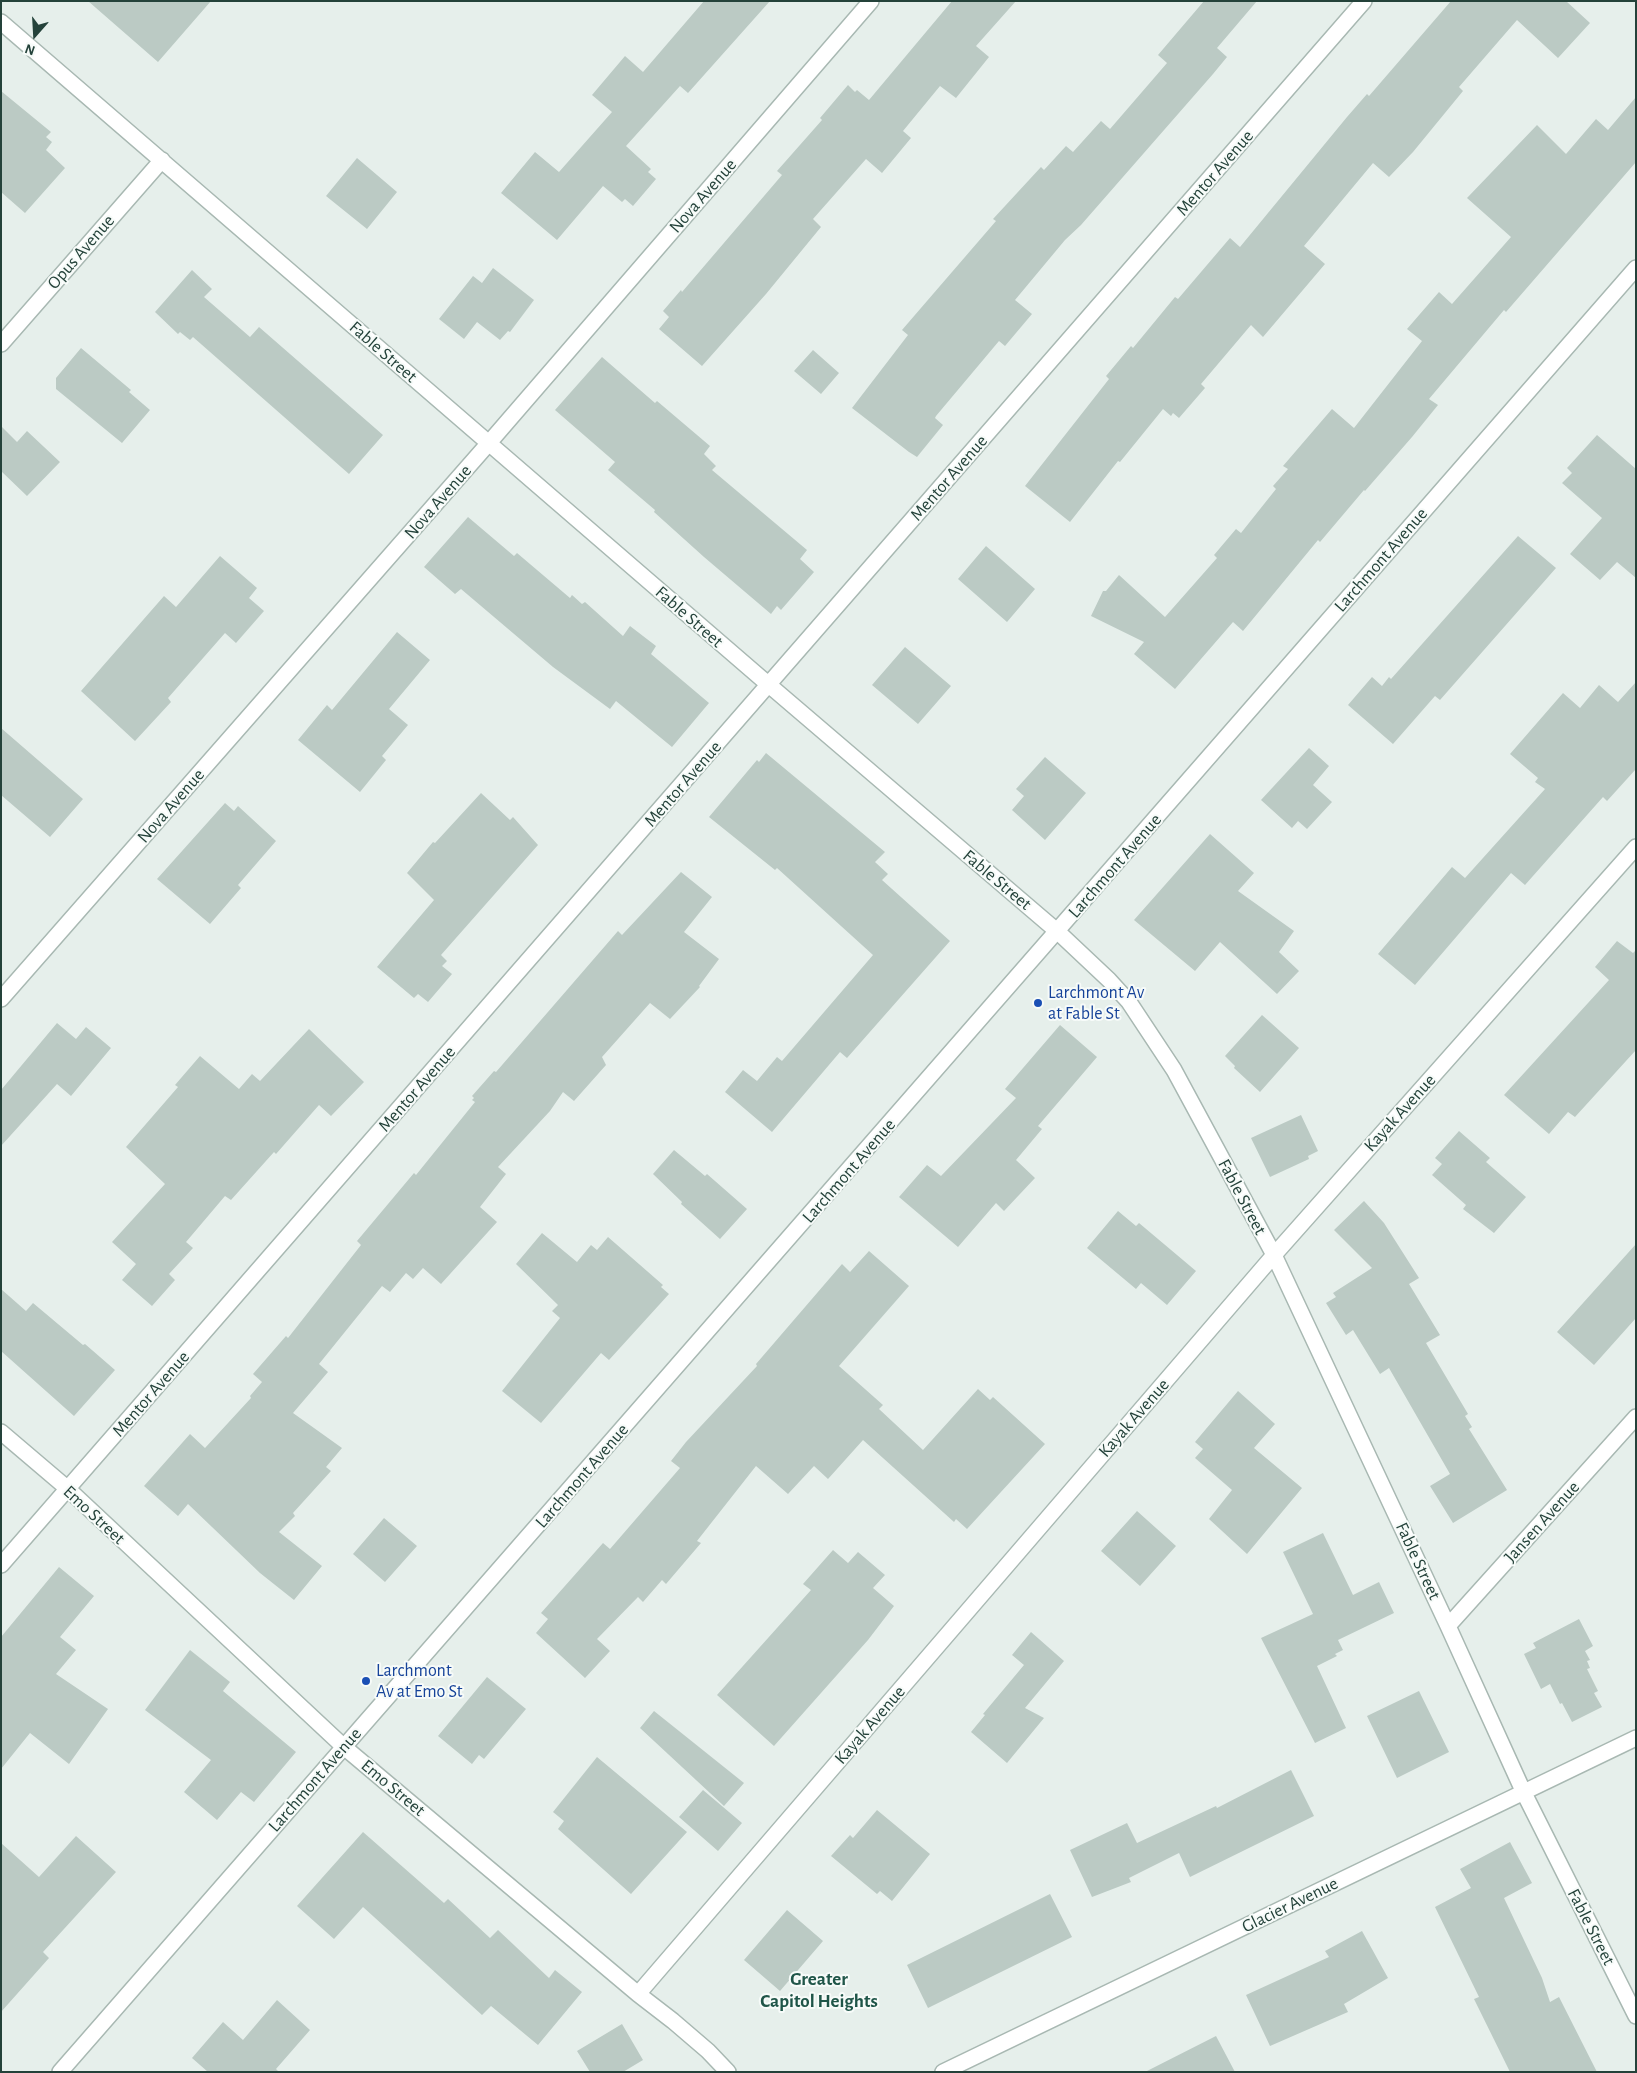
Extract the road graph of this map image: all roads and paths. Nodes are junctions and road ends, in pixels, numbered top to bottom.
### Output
1 (871, 1) edge
2 (1364, 1) edge
3 (1, 22) edge
4 (162, 160) junction
5 (1636, 268) edge
6 (1, 344) edge
7 (488, 444) junction
8 (769, 685) junction
9 (1636, 846) edge
10 (1058, 932) junction
11 (1, 1000) edge
12 (1274, 1255) junction
13 (1636, 1417) edge
14 (1, 1432) edge
15 (68, 1489) junction
16 (1, 1566) edge
17 (1448, 1626) junction
18 (1636, 1738) edge
19 (344, 1747) junction
20 (1524, 1793) junction
21 (638, 1994) junction
22 (1636, 2016) edge
23 (60, 2072) edge
24 (728, 2072) edge
25 (943, 2072) edge

1 - 7 street, Nova Avenue
2 - 8 street, Mentor Avenue
3 - 4 street, Fable Street
4 - 6 street, Opus Avenue
4 - 7 street, Fable Street
5 - 10 street, Larchmont Avenue
7 - 8 street, Fable Street
7 - 11 street, Nova Avenue
8 - 10 street, Fable Street
8 - 15 street, Mentor Avenue
9 - 12 street, Kayak Avenue
10 - 12 street, Fable Street
10 - 19 street, Larchmont Avenue
12 - 17 street, Fable Street
12 - 21 street, Kayak Avenue
13 - 17 street, Jansen Avenue
14 - 15 street, Emo Street
15 - 16 street, Mentor Avenue
15 - 19 street, Emo Street
17 - 20 street, Fable Street
18 - 20 street, Glacier Avenue
19 - 21 street, Emo Street
19 - 23 street, Larchmont Avenue
20 - 22 street, Fable Street
20 - 25 street, Glacier Avenue
21 - 24 street, Emo Street

